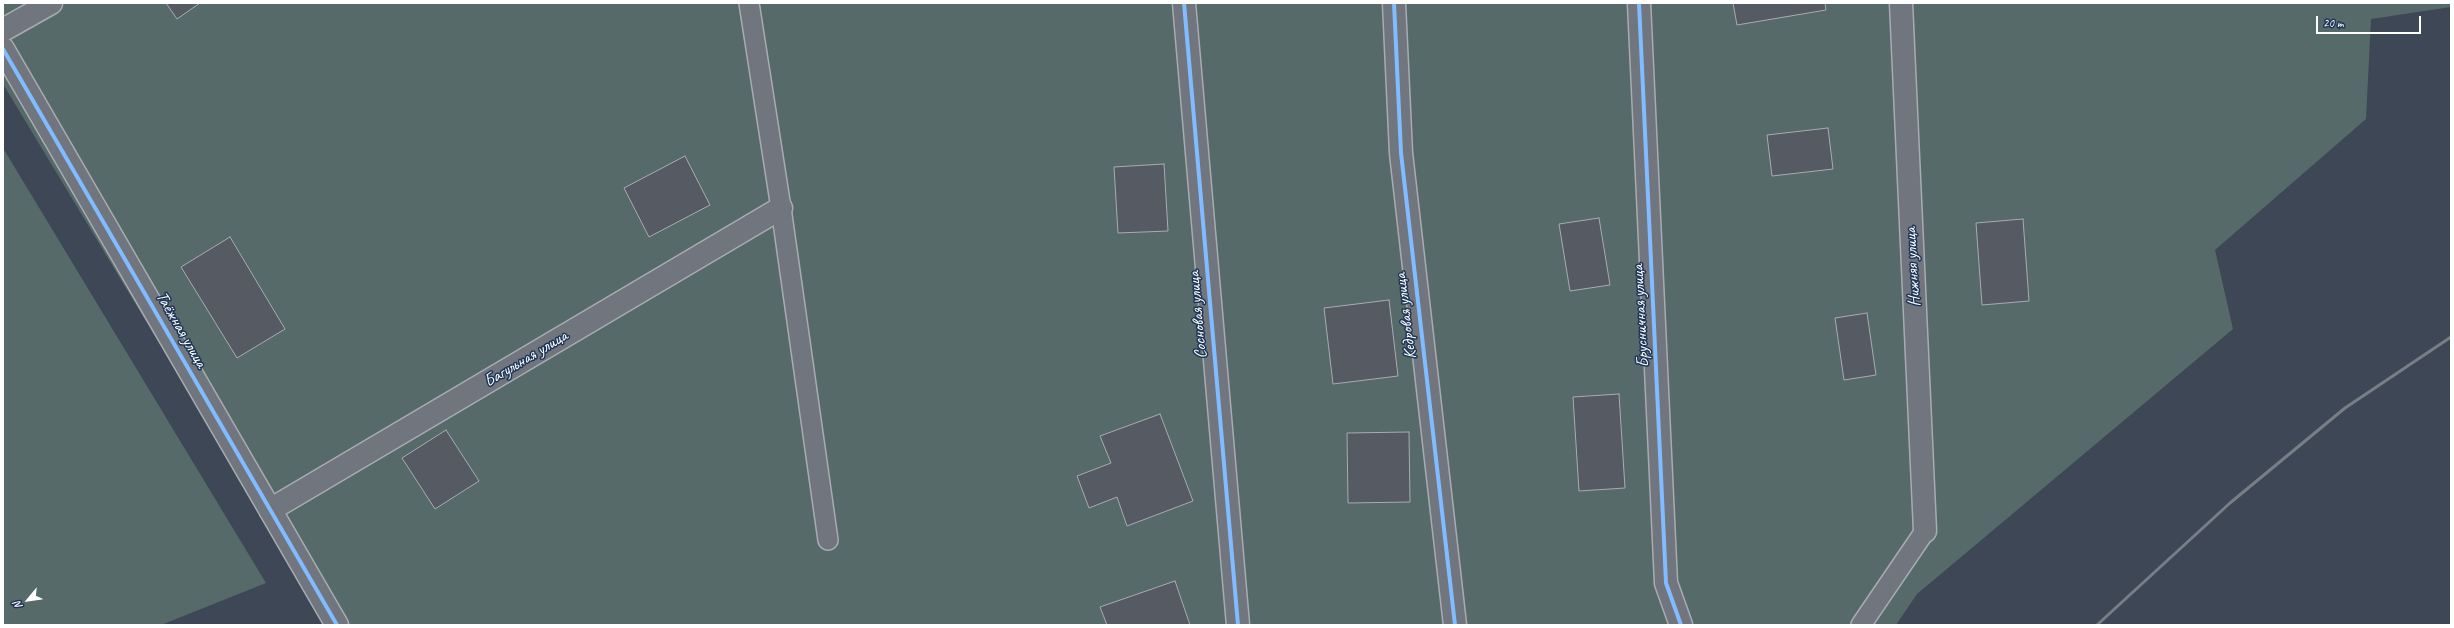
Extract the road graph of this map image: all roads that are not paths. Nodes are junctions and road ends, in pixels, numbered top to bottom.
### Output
1 (51, 3) edge
2 (749, 3) edge
3 (1184, 3) edge
4 (1394, 3) edge
5 (1639, 3) edge
6 (1901, 3) edge
7 (3, 30) edge
8 (3, 49) edge
9 (781, 208) junction
10 (270, 510) junction
11 (1925, 531) joint
12 (828, 540) dead end
13 (337, 625) edge
14 (1238, 625) edge
15 (1455, 625) edge
16 (1680, 625) edge
17 (1861, 625) edge

1 - 7 street
2 - 9 lane
3 - 14 street, Сосновая улица
4 - 15 street, Кедровая улица
5 - 16 street, Брусничная улица
6 - 11 street, Нижняя улица
8 - 10 street, Таёжная улица
9 - 10 street, Багульная улица
9 - 12 lane
10 - 13 street, Таёжная улица
11 - 17 lane

